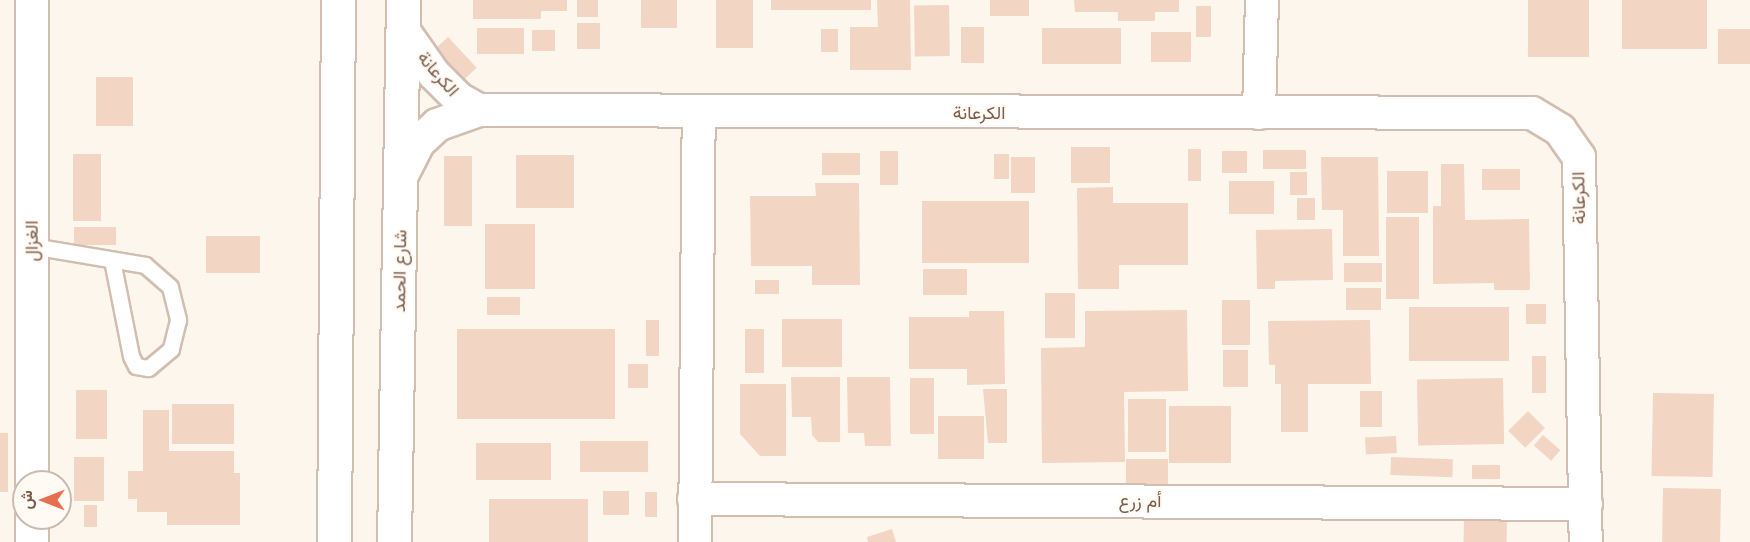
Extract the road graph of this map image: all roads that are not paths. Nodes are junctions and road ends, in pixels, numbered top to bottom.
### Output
1 (32, 0) edge
2 (338, 0) edge
3 (1262, 0) edge
4 (403, 15) edge
5 (479, 110) junction
6 (699, 113) junction
7 (1259, 113) junction
8 (402, 176) junction
9 (32, 246) junction
10 (112, 260) junction
11 (32, 470) edge
12 (694, 499) junction
13 (1586, 504) junction
14 (332, 537) edge
15 (394, 542) edge
16 (695, 542) edge
17 (1586, 542) edge

1 - 9 street, الغزال
2 - 14 street
3 - 7 street
4 - 5 street, الكرعانة
4 - 8 street, شارع الحمد
5 - 6 street, الكرعانة
5 - 8 street, الكرعانة
6 - 7 street, الكرعانة
6 - 12 street
7 - 13 street, الكرعانة
8 - 15 street, شارع الحمد
9 - 10 lane
9 - 11 street, الغزال
10 - 10 lane
12 - 13 street, أم زرع
12 - 16 street
13 - 17 street, الكرعانة

